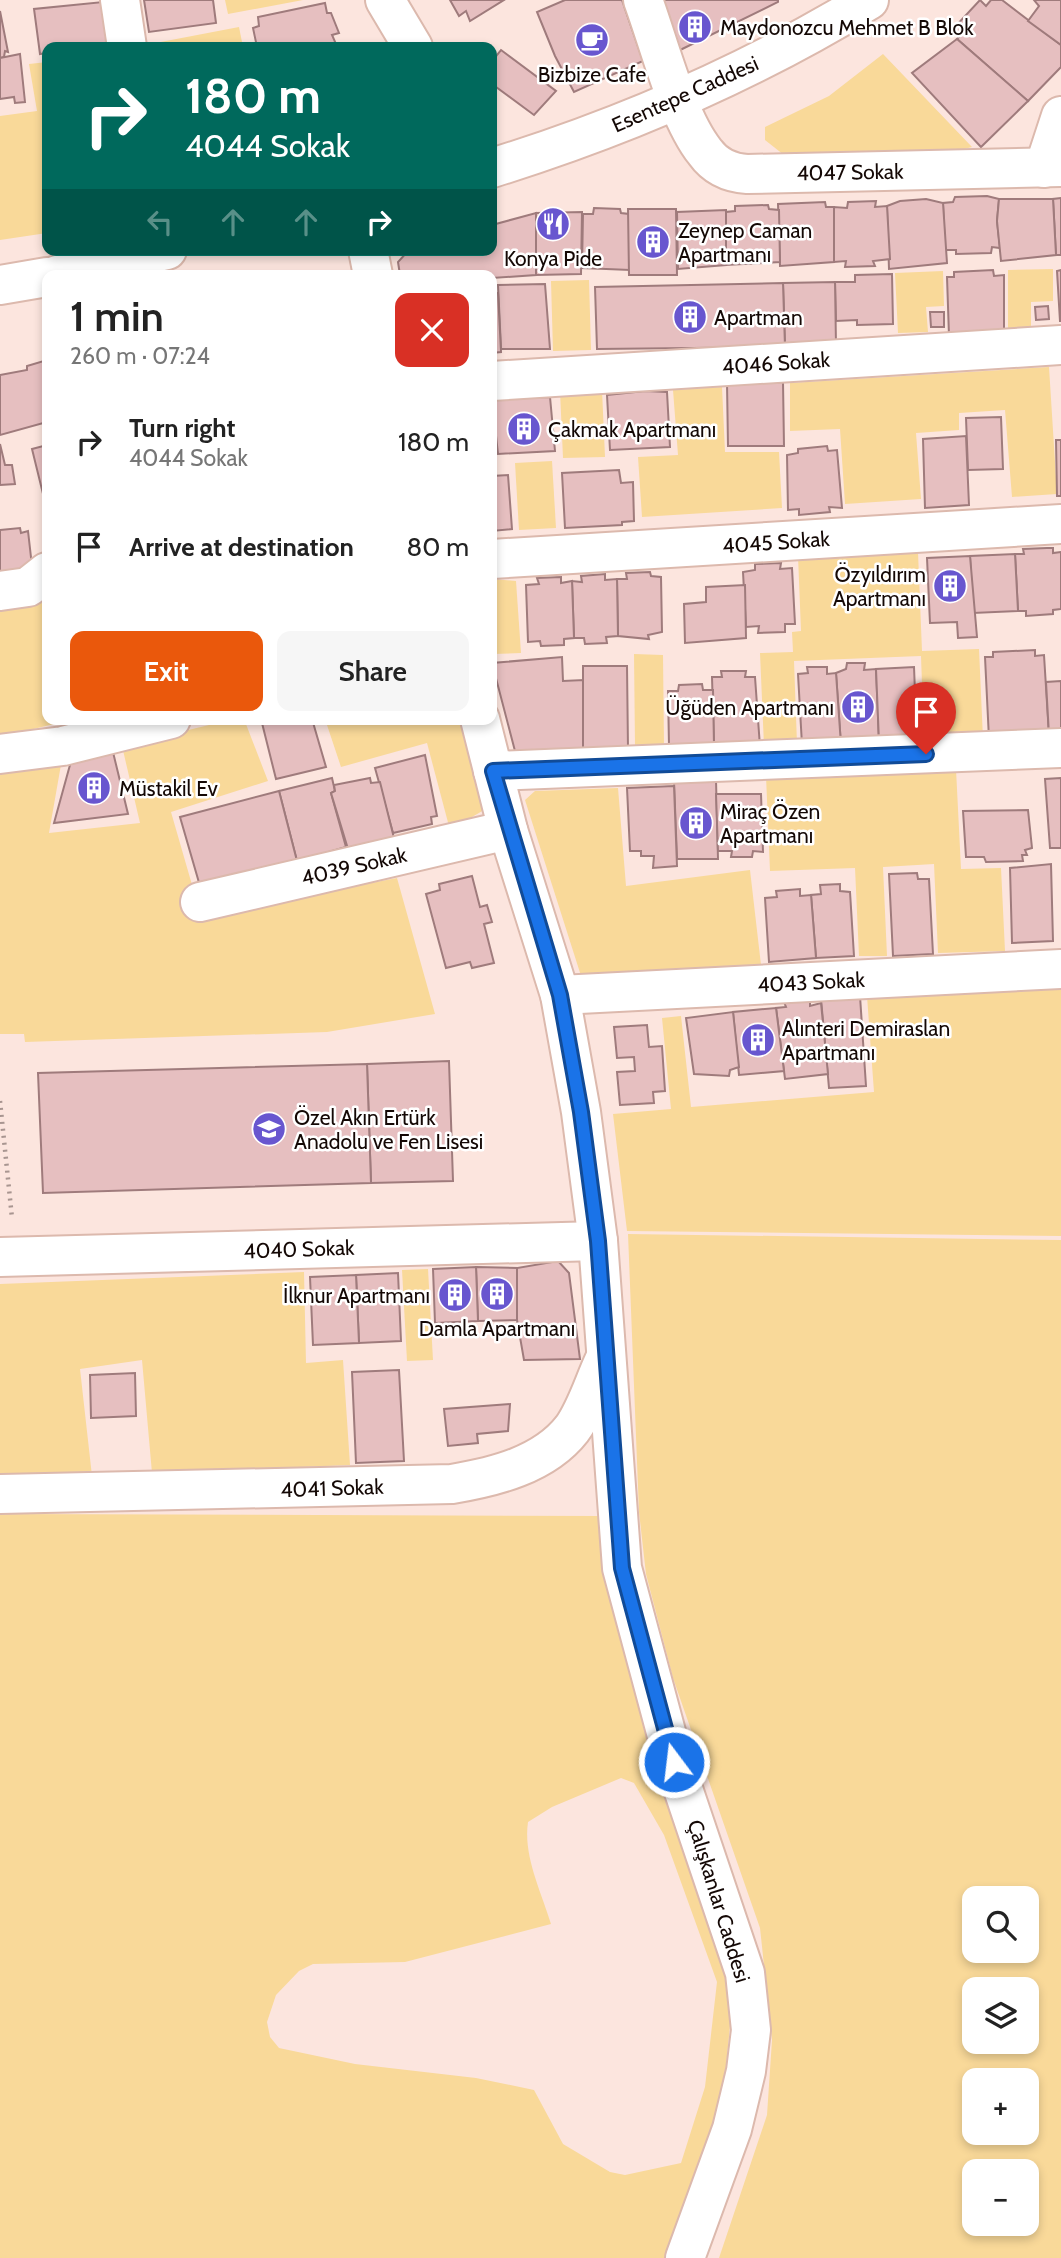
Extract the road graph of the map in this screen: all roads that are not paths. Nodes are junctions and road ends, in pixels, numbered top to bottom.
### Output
1 (120, 0) edge
2 (385, 0) edge
3 (643, 0) edge
4 (869, 0) edge
5 (126, 42) edge
6 (410, 42) edge
7 (678, 99) junction
8 (1061, 116) edge
9 (497, 166) edge
10 (1052, 168) edge
11 (139, 256) edge
12 (79, 270) edge
13 (42, 278) edge
14 (0, 285) edge
15 (1061, 345) edge
16 (497, 381) edge
17 (1061, 524) edge
18 (497, 559) edge
19 (42, 576) edge
20 (0, 591) edge
21 (147, 725) edge
22 (482, 725) edge
23 (1061, 748) edge
24 (0, 754) edge
25 (493, 771) junction
26 (508, 830) junction
27 (200, 902) dead end
28 (1061, 969) edge
29 (560, 995) junction
30 (598, 1241) junction
31 (8, 1257) edge
32 (605, 1359) junction
33 (0, 1494) edge
34 (685, 2258) edge

1 - 5 street
2 - 6 street
3 - 7 street, 4047 Sokak
4 - 7 street, Esentepe Caddesi
7 - 9 street, Esentepe Caddesi
7 - 10 street, 4047 Sokak
8 - 10 street
11 - 12 street
13 - 14 street
15 - 16 street, 4046 Sokak
17 - 18 street, 4045 Sokak
19 - 20 street
21 - 24 street
22 - 25 street, Çalışkanlar Caddesi
23 - 25 street
25 - 26 street, Çalışkanlar Caddesi
26 - 27 street, 4039 Sokak
26 - 29 street, Çalışkanlar Caddesi
28 - 29 street, 4043 Sokak
29 - 30 street, Çalışkanlar Caddesi
30 - 31 street, 4040 Sokak
30 - 32 street, Çalışkanlar Caddesi
32 - 33 street, 4041 Sokak
32 - 34 street, Çalışkanlar Caddesi

